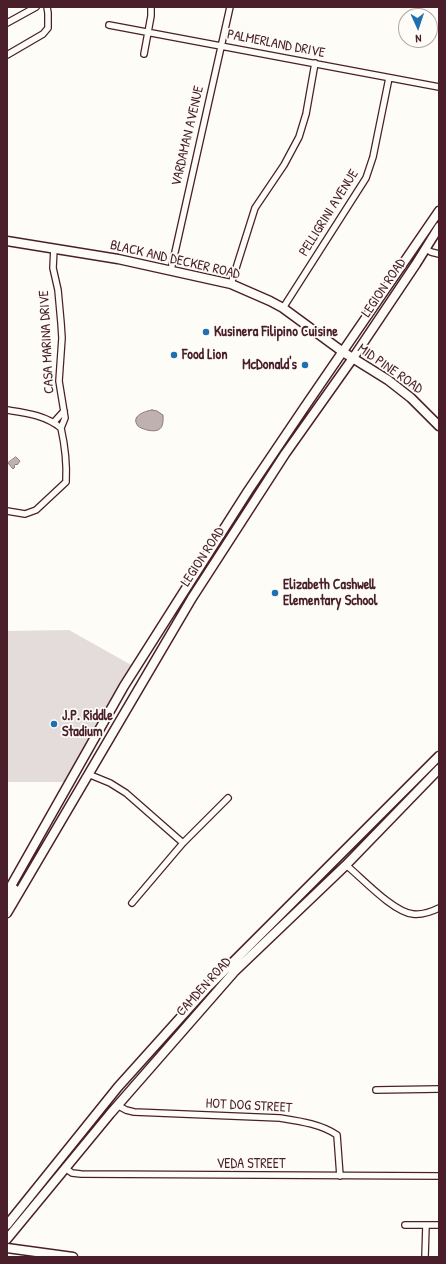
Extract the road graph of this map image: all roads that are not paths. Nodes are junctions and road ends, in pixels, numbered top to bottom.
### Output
1 (36, 7) edge
2 (46, 7) edge
3 (151, 7) edge
4 (230, 7) edge
5 (7, 23) edge
6 (109, 25) dead end
7 (147, 32) junction
8 (222, 46) junction
9 (144, 54) dead end
10 (7, 55) edge
11 (315, 63) junction
12 (390, 78) junction
13 (439, 87) edge
14 (439, 211) edge
15 (439, 227) edge
16 (7, 242) edge
17 (54, 248) junction
18 (426, 249) junction
19 (439, 254) edge
20 (171, 270) junction
21 (231, 284) junction
22 (283, 308) junction
23 (343, 352) junction
24 (352, 358) junction
25 (7, 410) edge
26 (64, 411) junction
27 (58, 416) junction
28 (54, 422) junction
29 (62, 425) junction
30 (439, 426) edge
31 (291, 427) junction
32 (253, 484) junction
33 (262, 489) junction
34 (7, 511) edge
35 (237, 528) junction
36 (221, 533) junction
37 (176, 604) junction
38 (188, 604) junction
39 (138, 689) junction
40 (439, 756) edge
41 (79, 767) junction
42 (439, 769) edge
43 (88, 774) junction
44 (228, 798) dead end
45 (49, 841) junction
46 (183, 843) junction
47 (346, 865) junction
48 (18, 875) junction
49 (7, 893) edge
50 (7, 901) edge
51 (132, 903) dead end
52 (439, 908) edge
53 (7, 913) edge
54 (439, 1089) edge
55 (376, 1090) dead end
56 (118, 1105) junction
57 (65, 1168) junction
58 (340, 1176) junction
59 (439, 1176) edge
60 (7, 1225) edge
61 (405, 1225) dead end
62 (426, 1225) junction
63 (439, 1225) edge
64 (7, 1239) edge
65 (7, 1248) edge
66 (73, 1257) edge
67 (425, 1257) edge

1 - 5 street
2 - 10 street
3 - 7 street
4 - 8 street, VARDAMAN AVENUE
6 - 7 street, PALMERLAND DRIVE
7 - 8 street, PALMERLAND DRIVE
7 - 9 street
8 - 11 street, PALMERLAND DRIVE
8 - 20 street, VARDAMAN AVENUE
11 - 12 street, PALMERLAND DRIVE
11 - 21 street
12 - 13 street, PALMERLAND DRIVE
12 - 22 street, PELLIGRINI AVENUE
14 - 23 main road, LEGION ROAD
15 - 18 main road, LEGION ROAD
16 - 17 main road, BLACK AND DECKER ROAD
17 - 20 main road, BLACK AND DECKER ROAD
17 - 26 street, CASA MARINA DRIVE
18 - 19 street
18 - 24 main road, LEGION ROAD
20 - 21 main road, BLACK AND DECKER ROAD
21 - 22 main road, BLACK AND DECKER ROAD
22 - 23 main road, BLACK AND DECKER ROAD
23 - 24 main road, MID PINE ROAD
23 - 31 main road, LEGION ROAD
24 - 30 main road, MID PINE ROAD
24 - 33 main road, LEGION ROAD
25 - 28 street
26 - 27 street, CASA MARINA DRIVE
26 - 29 street, CASA MARINA DRIVE
27 - 28 street, CASA MARINA DRIVE
27 - 29 street
28 - 29 street
29 - 34 street, CASA MARINA DRIVE
31 - 32 main road, LEGION ROAD
31 - 33 main road
32 - 35 main road
32 - 36 main road, LEGION ROAD
33 - 35 main road, LEGION ROAD
35 - 38 main road, LEGION ROAD
36 - 37 main road, LEGION ROAD
36 - 38 main road
37 - 39 main road
37 - 41 main road, LEGION ROAD
38 - 39 main road, LEGION ROAD
39 - 43 main road, LEGION ROAD
40 - 60 main road, CAMDEN ROAD
41 - 45 main road
41 - 48 main road, LEGION ROAD
42 - 47 main road, CAMDEN ROAD
43 - 45 main road, LEGION ROAD
43 - 46 street
44 - 46 street
45 - 53 main road, LEGION ROAD
46 - 51 street
47 - 52 street
47 - 56 main road, CAMDEN ROAD
48 - 49 main road, LEGION ROAD
48 - 50 main road
54 - 55 street
56 - 57 main road, CAMDEN ROAD
56 - 58 street, HOT DOG STREET
57 - 58 street, VEDA STREET
57 - 64 main road, CAMDEN ROAD
58 - 59 street, VEDA STREET
61 - 62 street
62 - 63 street
62 - 67 street
65 - 66 main road

